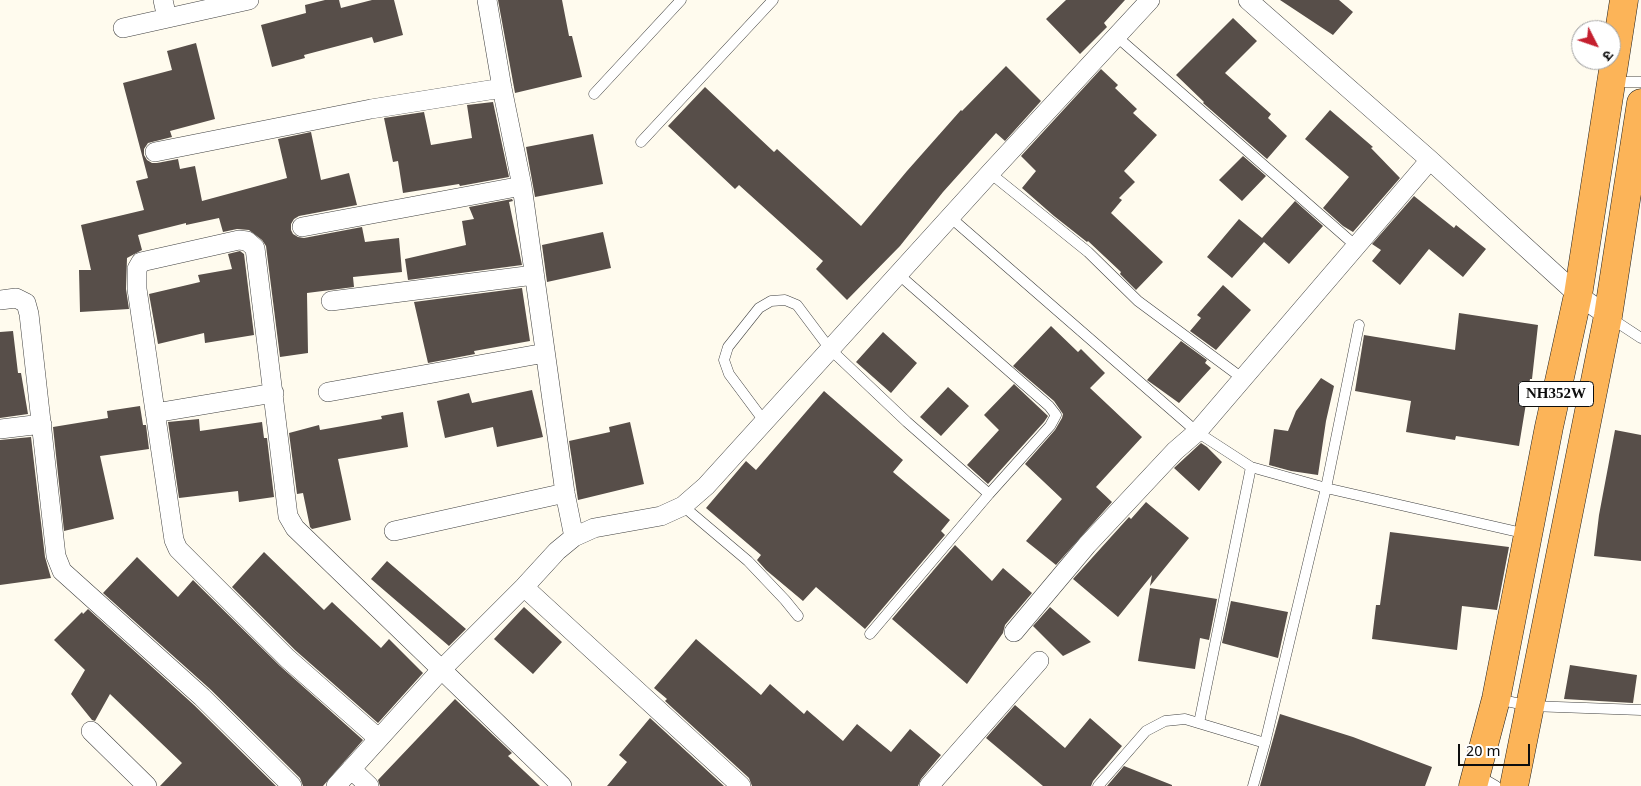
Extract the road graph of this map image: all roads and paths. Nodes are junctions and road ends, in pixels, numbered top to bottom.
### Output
1 (249, 0) edge
2 (487, 0) edge
3 (682, 0) edge
4 (773, 0) edge
5 (1150, 0) edge
6 (1248, 0) edge
7 (1624, 0) edge
8 (165, 9) edge
9 (123, 28) dead end
10 (1116, 36) junction
11 (1611, 82) junction
12 (1641, 82) edge
13 (502, 88) junction
14 (594, 94) dead end
15 (1641, 103) edge
16 (641, 142) dead end
17 (155, 152) dead end
18 (1430, 160) junction
19 (990, 173) junction
20 (522, 186) junction
21 (950, 217) junction
22 (302, 226) dead end
23 (1356, 246) junction
24 (534, 274) junction
25 (898, 274) junction
26 (1578, 295) junction
27 (0, 300) edge
28 (331, 301) dead end
29 (1608, 316) junction
30 (1359, 325) dead end
31 (1641, 338) edge
32 (830, 349) junction
33 (545, 353) junction
34 (1242, 378) junction
35 (328, 392) dead end
36 (274, 393) junction
37 (156, 413) junction
38 (764, 421) junction
39 (42, 424) junction
40 (0, 429) edge
41 (1197, 432) junction
42 (1251, 467) junction
43 (1326, 488) junction
44 (565, 493) junction
45 (989, 494) junction
46 (683, 506) junction
47 (394, 530) dead end
48 (1528, 535) junction
49 (574, 537) junction
50 (524, 587) junction
51 (798, 616) dead end
52 (1014, 632) dead end
53 (870, 634) dead end
54 (1039, 661) dead end
55 (441, 670) junction
56 (1496, 699) junction
57 (1530, 706) junction
58 (1641, 710) edge
59 (1199, 723) junction
60 (90, 731) dead end
61 (378, 738) junction
62 (1265, 743) junction
63 (351, 769) junction
64 (1482, 782) edge
65 (147, 786) edge
66 (292, 786) edge
67 (336, 786) edge
68 (369, 786) edge
69 (562, 786) edge
70 (741, 786) edge
71 (929, 786) edge
72 (1098, 786) edge
73 (1253, 786) edge
74 (1514, 786) edge

1 - 8 street
2 - 13 street
3 - 14 lane
4 - 16 lane
5 - 10 street
6 - 18 street
7 - 11 highway, NH352W
8 - 9 street
10 - 19 street
10 - 23 lane
11 - 12 lane
11 - 26 highway, NH352W
13 - 17 street
13 - 20 street
15 - 29 highway, NH352W
18 - 23 street
18 - 26 street
19 - 21 street
19 - 34 lane
20 - 22 street
20 - 24 street
21 - 25 street
21 - 41 lane
23 - 34 street
24 - 28 street
24 - 33 street
25 - 32 street
25 - 45 lane
26 - 29 street
26 - 48 highway, NH352W
27 - 39 street
29 - 31 lane
29 - 57 highway, NH352W
30 - 43 lane
32 - 38 street
32 - 38 lane
32 - 45 lane
33 - 35 street
33 - 44 street
34 - 41 street
36 - 37 street
36 - 37 street
36 - 55 street
37 - 61 street
38 - 46 street
39 - 40 street
39 - 66 street
41 - 42 lane
41 - 52 street
42 - 43 lane
42 - 59 lane
43 - 48 lane
43 - 62 lane
44 - 47 street
44 - 49 street
45 - 53 lane
46 - 49 street
46 - 51 lane
48 - 56 highway, NH352W
49 - 50 street
50 - 55 street
50 - 70 street
54 - 71 street
55 - 61 street
55 - 69 street
56 - 57 lane
56 - 64 highway, NH352W
57 - 58 lane
57 - 74 highway, NH352W
59 - 62 lane
59 - 72 lane
60 - 65 street
61 - 63 street
62 - 73 lane
63 - 67 street
63 - 68 street

